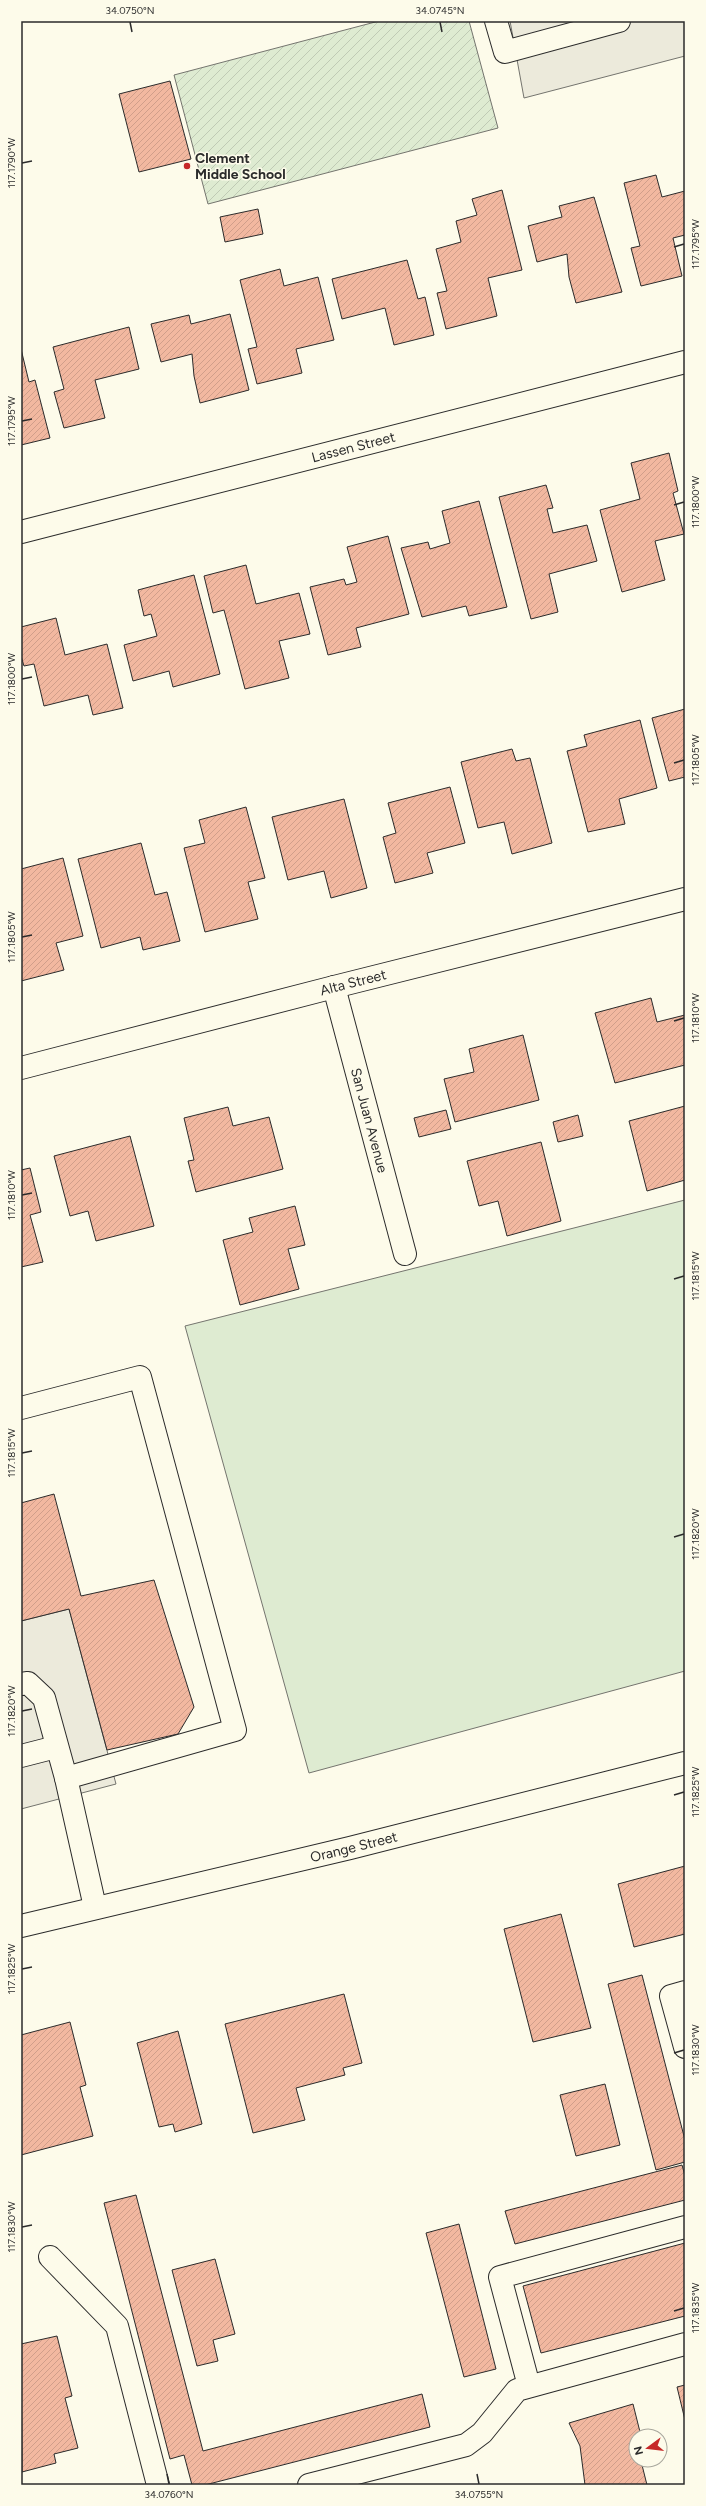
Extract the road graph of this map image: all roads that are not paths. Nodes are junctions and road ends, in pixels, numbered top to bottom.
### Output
1 (496, 21) edge
2 (619, 21) edge
3 (685, 362) edge
4 (21, 532) edge
5 (685, 899) edge
6 (334, 986) junction
7 (21, 1068) edge
8 (405, 1254) dead end
9 (21, 1408) edge
10 (21, 1684) edge
11 (56, 1747) junction
12 (21, 1756) edge
13 (685, 1763) edge
14 (66, 1778) junction
15 (95, 1907) junction
16 (21, 1926) edge
17 (685, 1992) edge
18 (685, 2047) edge
19 (685, 2227) edge
20 (50, 2256) dead end
21 (685, 2344) edge
22 (529, 2386) junction
23 (158, 2485) edge
24 (308, 2485) edge

1 - 2 street
3 - 4 street, Lassen Street
5 - 6 street, Alta Street
6 - 7 street, Alta Street
6 - 8 street, San Juan Avenue
9 - 14 street
10 - 11 street
11 - 12 street
11 - 14 street
13 - 15 street, Orange Street
14 - 15 street
15 - 16 street, Orange Street
17 - 18 street
19 - 22 street
20 - 23 street
21 - 22 street
22 - 24 street

